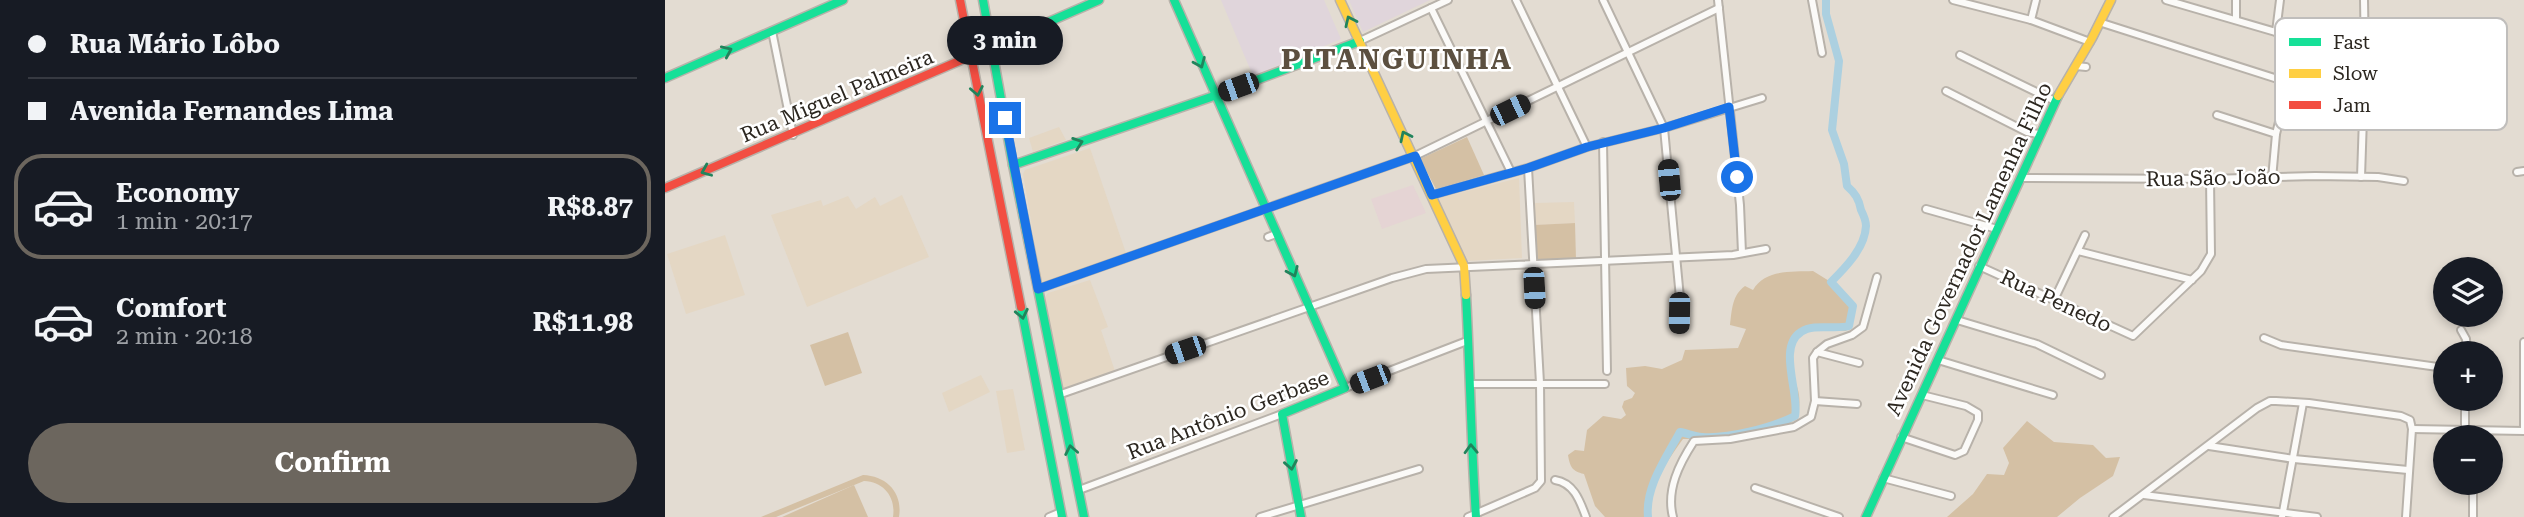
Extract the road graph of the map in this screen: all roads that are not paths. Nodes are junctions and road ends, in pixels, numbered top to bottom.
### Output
1 (843, 0) edge
2 (960, 0) edge
3 (983, 0) edge
4 (1099, 0) edge
5 (1174, 0) edge
6 (1340, 0) edge
7 (1448, 0) edge
8 (1516, 0) edge
9 (1603, 0) edge
10 (1812, 0) edge
11 (1953, 0) edge
12 (2036, 0) edge
13 (2111, 0) edge
14 (2166, 0) edge
15 (2236, 0) edge
16 (2280, 0) edge
17 (2364, 0) edge
18 (1977, 3) edge
19 (1718, 4) edge
20 (1431, 8) junction
21 (2278, 18) edge
22 (2364, 18) edge
23 (2031, 20) junction
24 (2236, 20) junction
25 (2102, 23) junction
26 (772, 31) junction
27 (2275, 32) edge
28 (1360, 41) junction
29 (2090, 42) junction
30 (993, 47) junction
31 (1822, 52) dead end
32 (1628, 53) junction
33 (1960, 55) dead end
34 (971, 57) junction
35 (2076, 65) junction
36 (2087, 67) dead end
37 (665, 78) edge
38 (2275, 78) edge
39 (1557, 87) junction
40 (1947, 91) dead end
41 (1214, 96) junction
42 (1762, 98) dead end
43 (2055, 101) junction
44 (1729, 107) junction
45 (2217, 115) dead end
46 (1486, 122) junction
47 (1664, 128) junction
48 (2277, 130) edge
49 (2363, 130) edge
50 (2038, 134) junction
51 (2276, 134) junction
52 (793, 135) junction
53 (1603, 142) junction
54 (1587, 147) junction
55 (1415, 156) junction
56 (1013, 165) junction
57 (1528, 168) junction
58 (1511, 172) junction
59 (2361, 177) junction
60 (2021, 178) junction
61 (2210, 179) junction
62 (2272, 179) junction
63 (2403, 180) dead end
64 (665, 188) edge
65 (1432, 195) junction
66 (1926, 209) dead end
67 (1265, 210) junction
68 (1239, 219) junction
69 (1223, 224) junction
70 (1243, 228) dead end
71 (1997, 229) junction
72 (1227, 233) dead end
73 (2085, 235) dead end
74 (1766, 249) dead end
75 (2078, 251) junction
76 (1742, 253) junction
77 (1675, 257) junction
78 (1604, 260) junction
79 (1533, 264) junction
80 (1464, 265) junction
81 (1979, 266) junction
82 (1877, 277) dead end
83 (2192, 280) junction
84 (1038, 289) junction
85 (2055, 298) junction
86 (1309, 307) junction
87 (1957, 320) junction
88 (1679, 328) dead end
89 (2461, 330) dead end
90 (2264, 338) dead end
91 (1467, 341) junction
92 (2466, 341) edge
93 (2524, 342) edge
94 (1817, 352) junction
95 (1938, 360) junction
96 (1859, 363) dead end
97 (2433, 367) edge
98 (1608, 371) dead end
99 (2101, 375) dead end
100 (1540, 383) junction
101 (1471, 384) junction
102 (1605, 384) dead end
103 (1345, 388) junction
104 (1061, 394) junction
105 (1922, 395) junction
106 (2053, 395) dead end
107 (1815, 401) junction
108 (2302, 403) junction
109 (1857, 404) dead end
110 (1282, 414) junction
111 (2412, 429) junction
112 (2433, 429) edge
113 (2524, 431) edge
114 (2503, 432) edge
115 (1901, 437) junction
116 (2209, 446) junction
117 (2294, 459) junction
118 (1419, 469) dead end
119 (2408, 470) junction
120 (1883, 478) junction
121 (1555, 480) dead end
122 (1755, 488) dead end
123 (1079, 490) junction
124 (2144, 495) junction
125 (2473, 495) edge
126 (1951, 496) dead end
127 (1299, 505) junction
128 (1062, 514) edge
129 (2283, 515) edge
130 (1473, 516) edge
131 (1049, 517) edge
132 (1084, 517) edge
133 (1260, 517) edge
134 (1301, 517) edge
135 (1586, 517) edge
136 (1673, 517) edge
137 (1839, 517) edge
138 (1866, 517) edge
139 (2113, 517) edge
140 (2317, 517) edge
141 (2406, 517) edge
142 (2473, 517) edge

1 - 26 main road
2 - 34 main road
3 - 30 main road
4 - 30 main road, Rua Miguel Palmeira
5 -> 41 main road
28 -> 6 main road
7 - 20 street
8 - 39 street
9 - 32 street
10 - 31 street
11 - 18 street
12 - 23 street
13 - 25 main road, Avenida Governador Lamenha Filho
14 - 24 street
15 - 24 street
16 - 21 street
17 - 22 street
18 - 23 street
19 - 32 street
19 - 44 street
20 - 28 street
20 - 46 street
23 - 29 street
24 - 27 street
25 - 29 main road, Avenida Governador Lamenha Filho
25 - 38 street
37 -> 26 main road
26 - 52 street
28 - 41 main road
55 -> 28 main road
29 - 35 main road, Avenida Governador Lamenha Filho
30 - 34 main road, Rua Miguel Palmeira
30 - 56 main road
32 - 39 street
32 - 47 street
33 - 43 street
34 - 52 main road, Rua Miguel Palmeira
34 -> 128 main road
35 - 36 street
35 - 43 main road, Avenida Governador Lamenha Filho
39 - 46 street
39 - 54 street
40 - 50 street
56 -> 41 main road
41 - 67 main road
42 - 44 street
43 - 50 main road, Avenida Governador Lamenha Filho
44 - 47 street
44 - 76 street
45 - 51 street
46 - 55 street
46 - 58 street
47 - 53 street
47 - 77 street
48 - 51 street
49 - 59 street
50 - 60 main road, Avenida Governador Lamenha Filho
51 - 62 street
52 -> 64 main road, Rua Miguel Palmeira
53 - 54 street
53 - 78 street
54 - 57 street
55 - 65 main road
55 - 67 street
56 - 84 main road
57 - 58 street
57 - 79 street
58 - 65 street
59 - 62 street, Rua São João
59 - 63 street, Rua São João
60 - 61 street, Rua São João
60 - 71 main road, Avenida Governador Lamenha Filho
61 - 62 street, Rua São João
61 - 83 street
65 - 80 main road
66 - 71 street
67 - 68 street
67 -> 86 main road
68 - 69 street
68 - 70 street
69 - 72 street
69 - 84 street
71 - 81 main road, Avenida Governador Lamenha Filho
73 - 75 street
74 - 76 street
75 - 83 street
75 - 85 street
76 - 77 street
77 - 78 street
77 - 88 street
78 - 79 street
78 - 98 street
79 - 80 street
79 - 100 street
80 - 86 street
80 - 91 main road
81 - 85 street, Rua Penedo
81 - 87 main road, Avenida Governador Lamenha Filho
82 - 94 street
83 - 85 street, Rua Penedo
84 - 104 main road
86 - 103 main road
86 - 104 street
87 - 95 main road, Avenida Governador Lamenha Filho
87 - 99 street
89 - 92 street
90 - 97 street
91 - 101 main road
91 - 103 street, Rua Antônio Gerbase
93 - 113 street
94 - 96 street
94 - 107 street
95 - 105 main road, Avenida Governador Lamenha Filho
95 - 106 street
100 - 101 street
100 - 102 street
100 - 130 street
130 -> 101 main road
103 - 110 main road, Rua Antônio Gerbase
123 -> 104 main road
105 - 115 main road, Avenida Governador Lamenha Filho
105 - 115 street
107 - 109 street
107 - 136 street
108 - 111 street
108 - 116 street
108 - 117 street
110 - 123 street, Rua Antônio Gerbase
110 -> 127 main road
111 - 112 street
111 - 119 street
113 - 114 street
115 - 120 main road, Avenida Governador Lamenha Filho
116 - 117 street
116 - 124 street
117 - 119 street
117 - 129 street
118 - 127 street
119 - 141 street
120 - 126 street
120 - 138 main road, Avenida Governador Lamenha Filho
121 - 135 street
122 - 137 street
123 - 132 main road
124 - 129 street
124 - 139 street
125 - 142 street
127 - 133 street
127 - 134 main road
128 - 131 street
129 - 140 street

